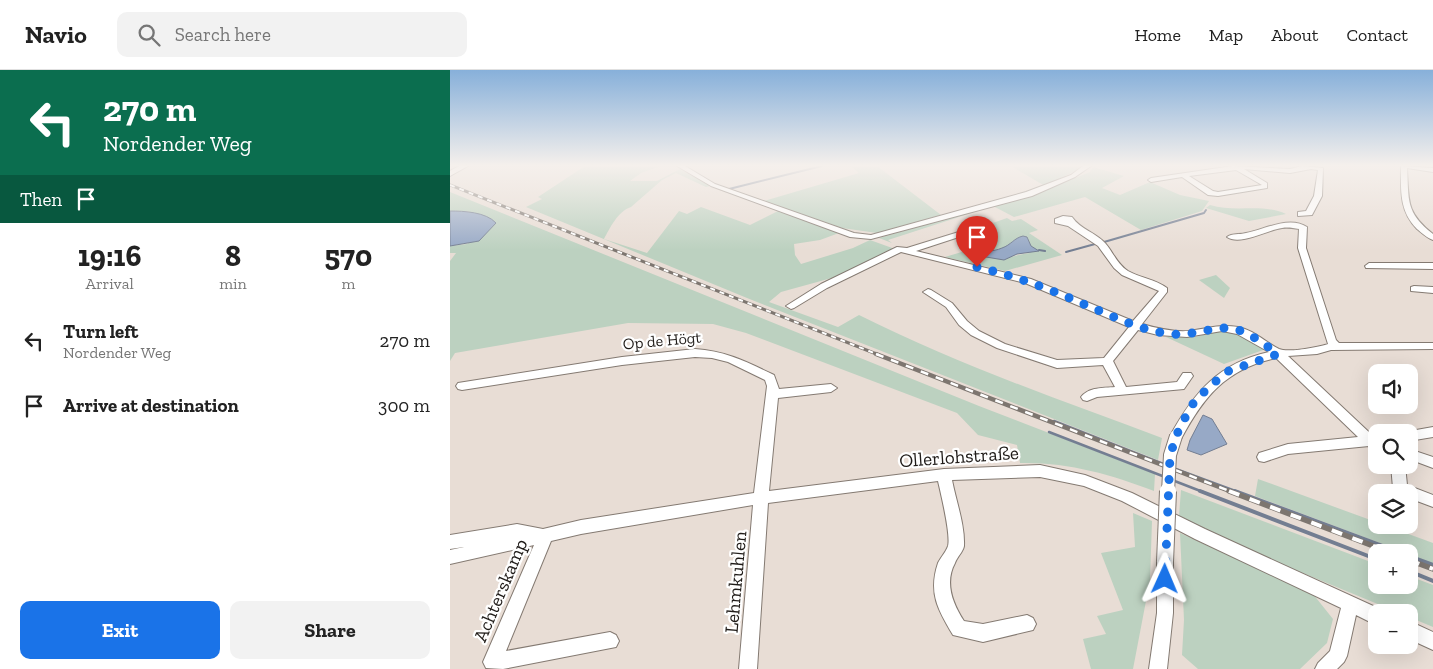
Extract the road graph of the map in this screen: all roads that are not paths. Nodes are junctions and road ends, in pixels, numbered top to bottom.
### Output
1 (740, 194) edge
2 (1028, 194) edge
3 (1318, 194) edge
4 (1406, 194) edge
5 (1301, 214) dead end
6 (1069, 223) dead end
7 (962, 233) dead end
8 (1231, 237) dead end
9 (1433, 238) edge
10 (904, 250) junction
11 (1369, 266) dead end
12 (1433, 266) edge
13 (1414, 289) dead end
14 (1433, 290) edge
15 (928, 292) dead end
16 (791, 306) dead end
17 (1136, 326) junction
18 (1433, 346) edge
19 (1333, 347) junction
20 (1278, 354) junction
21 (1107, 362) junction
22 (1187, 376) dead end
23 (462, 386) dead end
24 (831, 388) dead end
25 (1123, 391) junction
26 (772, 394) junction
27 (1087, 397) dead end
28 (1433, 432) edge
29 (1418, 434) edge
30 (1368, 436) edge
31 (1368, 442) edge
32 (1264, 457) dead end
33 (1418, 457) edge
34 (1433, 463) edge
35 (1399, 474) edge
36 (944, 475) junction
37 (761, 498) junction
38 (1433, 501) edge
39 (546, 535) junction
40 (450, 542) edge
41 (450, 558) edge
42 (1350, 605) junction
43 (1368, 613) edge
44 (1027, 624) dead end
45 (1418, 634) edge
46 (610, 641) dead end
47 (1433, 641) edge
48 (748, 669) edge
49 (1158, 669) edge
50 (1324, 669) edge

1 - 2 street
3 - 5 street
4 - 9 street
6 - 17 street
7 - 10 street
8 - 19 street
10 - 16 street
10 - 17 street
11 - 12 street
13 - 14 street
15 - 21 street
17 - 20 street
17 - 21 street
18 - 19 street
19 - 20 street
20 - 30 street
20 - 49 street, bridge
21 - 25 street
22 - 25 street
23 - 26 street, Op de Högt
24 - 26 street
25 - 27 street
26 - 37 street
28 - 29 street
31 - 32 street
33 - 34 street
35 - 38 street
36 - 37 street, Ollerlohstraße
36 - 42 street, Ollerlohstraße
36 - 44 street
37 - 39 street, Ollerlohstraße
37 - 48 street, Lehmkuhlen
39 - 40 street, Ollerlohstraße
39 - 41 street, Ollerlohstraße
39 - 46 street, Achterskamp
42 - 43 street, Ollerlohstraße
42 - 50 street
45 - 47 street

